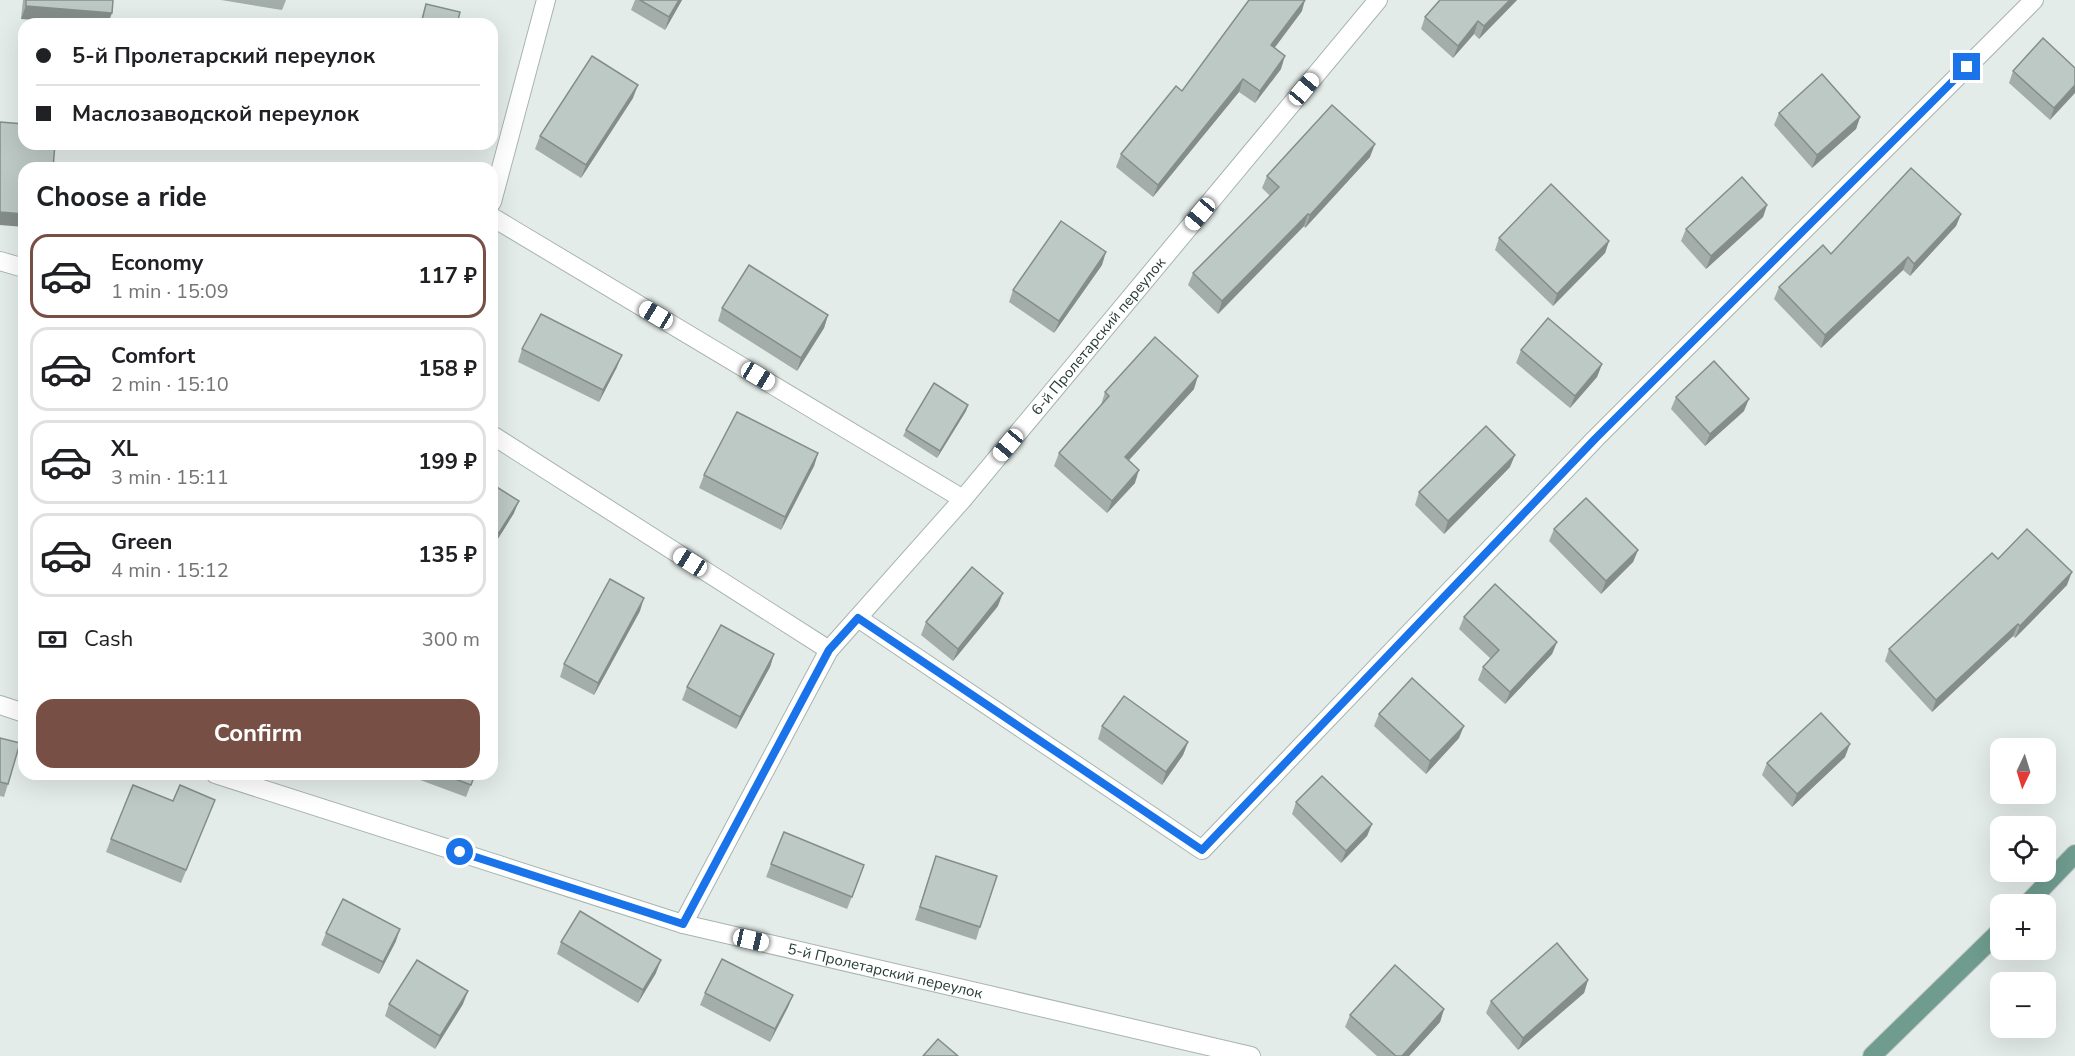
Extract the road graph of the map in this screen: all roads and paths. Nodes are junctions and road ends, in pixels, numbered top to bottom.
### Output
1 (546, 0) edge
2 (1378, 0) edge
3 (2034, 0) edge
4 (498, 180) edge
5 (498, 221) edge
6 (0, 261) edge
7 (18, 266) edge
8 (498, 439) edge
9 (963, 499) junction
10 (858, 618) junction
11 (829, 650) junction
12 (0, 705) edge
13 (18, 711) edge
14 (235, 780) edge
15 (2075, 854) edge
16 (2037, 894) edge
17 (683, 924) junction
18 (1990, 941) edge
19 (1251, 1056) edge
20 (1872, 1056) edge

1 - 4 street
2 - 9 street, 6-й Пролетарский переулок
3 - 10 street
5 - 9 street
6 - 7 street
8 - 11 street
9 - 10 street, 6-й Пролетарский переулок
10 - 11 street, 6-й Пролетарский переулок
11 - 17 street, 6-й Пролетарский переулок
12 - 13 street
14 - 17 street, 5-й Пролетарский переулок
15 - 16 main road
17 - 19 street, 5-й Пролетарский переулок
18 - 20 main road

